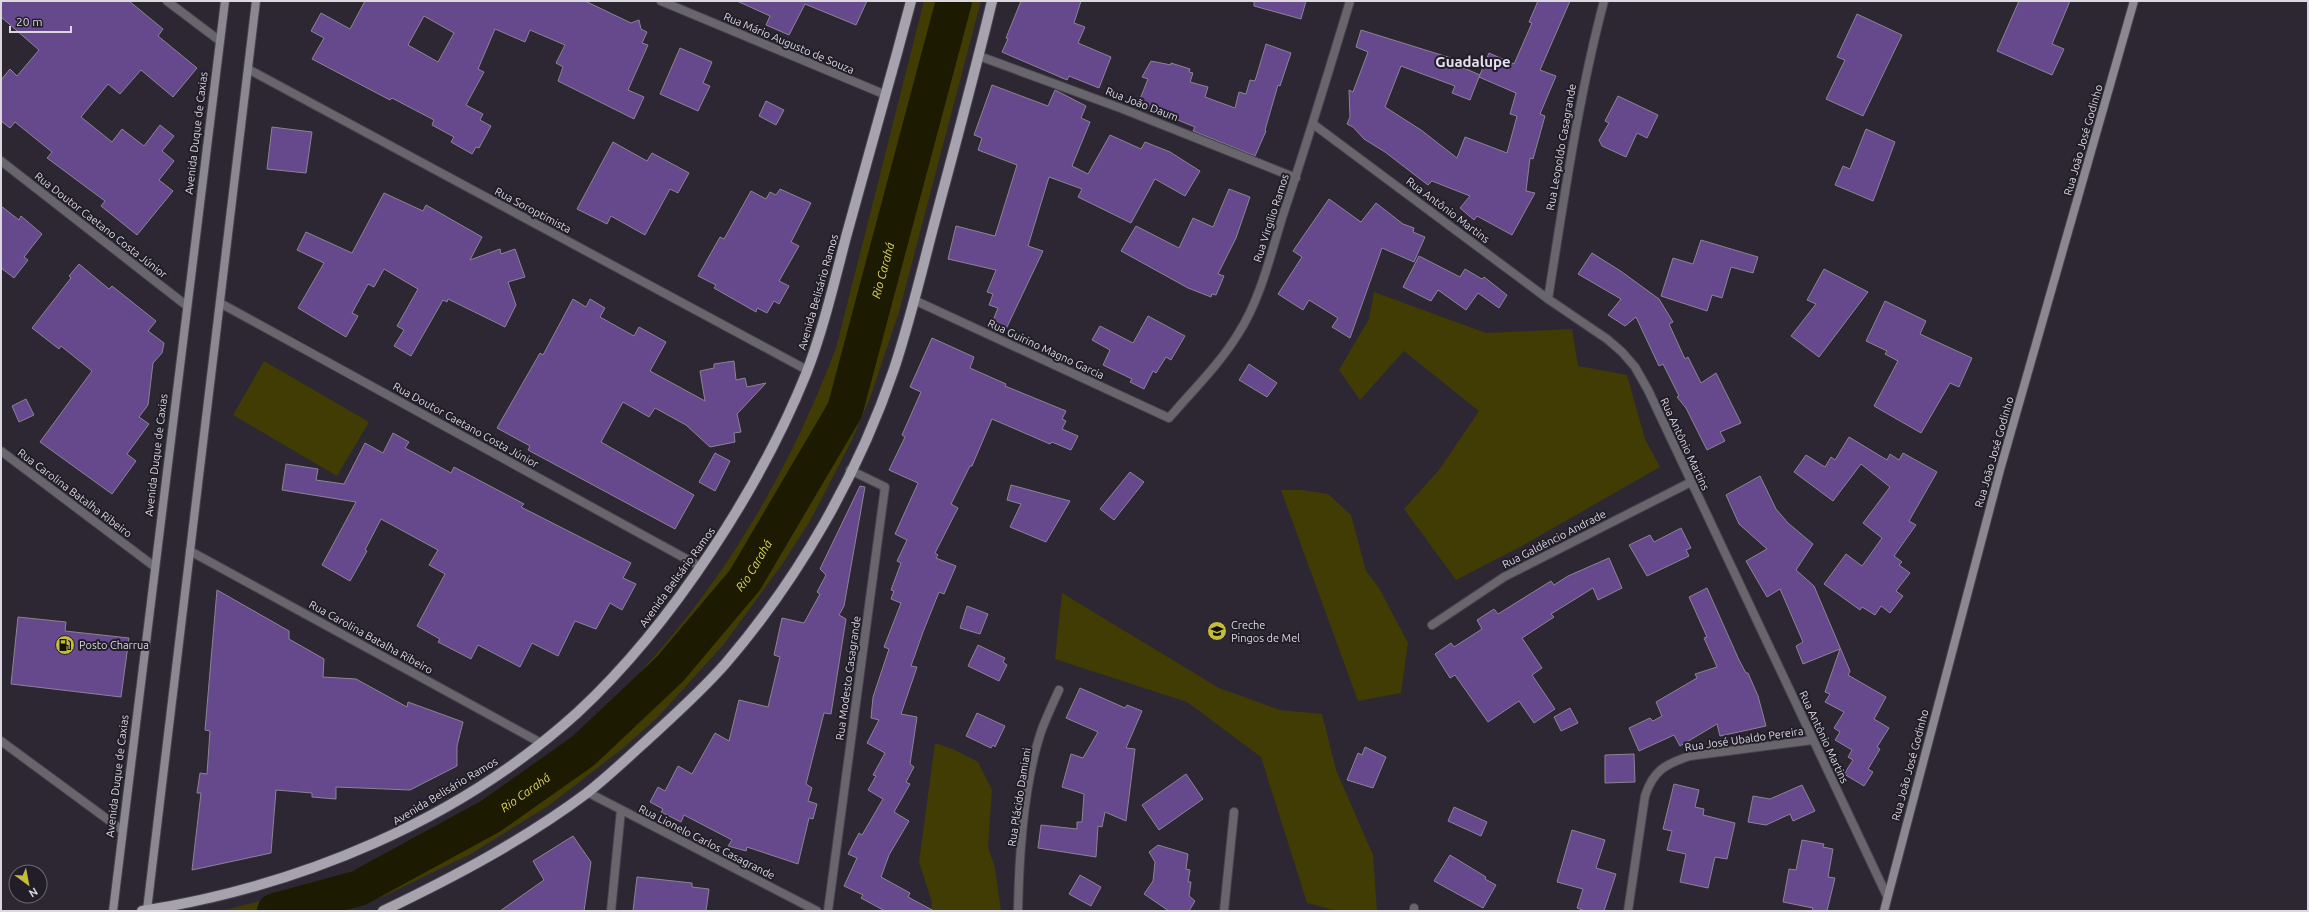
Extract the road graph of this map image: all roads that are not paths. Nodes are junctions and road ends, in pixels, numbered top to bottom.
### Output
1 (167, 1) edge
2 (225, 1) edge
3 (256, 1) edge
4 (661, 1) edge
5 (910, 1) edge
6 (992, 1) edge
7 (1350, 1) edge
8 (1604, 1) edge
9 (2134, 1) edge
10 (220, 41) junction
11 (979, 56) junction
12 (248, 68) junction
13 (886, 95) junction
14 (1313, 124) junction
15 (1, 161) edge
16 (1296, 178) junction
17 (1548, 299) junction
18 (914, 300) junction
19 (220, 303) junction
20 (187, 306) junction
21 (807, 370) junction
22 (1169, 418) joint
23 (1, 451) edge
24 (850, 470) junction
25 (1691, 482) junction
26 (190, 551) junction
27 (155, 567) junction
28 (701, 567) junction
29 (1432, 625) dead end
30 (1059, 690) dead end
31 (1814, 740) junction
32 (1, 741) edge
33 (541, 743) junction
34 (587, 792) junction
35 (621, 810) junction
36 (1234, 812) dead end
37 (122, 830) junction
38 (1887, 896) junction
39 (113, 911) edge
40 (146, 911) edge
41 (383, 911) edge
42 (611, 911) edge
43 (817, 911) edge
44 (828, 911) edge
45 (1018, 911) edge
46 (1224, 911) edge
47 (1628, 911) edge
48 (1884, 911) edge

1 - 10 street
2 - 10 main road, Avenida Duque de Caxias
3 - 12 main road
4 - 13 street, Rua Mário Augusto de Souza
5 - 13 main road, Avenida Belisário Ramos
6 - 11 main road
7 - 14 street, Rua Virgílio Ramos
8 - 17 street, Rua Leopoldo Casagrande
9 - 38 main road, Rua João José Godinho
10 - 20 main road, Avenida Duque de Caxias
11 - 16 street, Rua João Daum
11 - 18 main road
12 - 19 main road
12 - 21 street, Rua Soroptimista
13 - 21 main road, Avenida Belisário Ramos
14 - 16 street, Rua Virgílio Ramos
14 - 17 street, Rua Antônio Martins
15 - 20 street, Rua Doutor Caetano Costa Júnior
16 - 22 street, Rua Virgílio Ramos
17 - 25 street, Rua Antônio Martins
18 - 22 street, Rua Guirino Magno Garcia
18 - 24 main road
19 - 26 main road
19 - 28 street, Rua Doutor Caetano Costa Júnior
20 - 27 main road, Avenida Duque de Caxias
21 - 28 main road, Avenida Belisário Ramos
23 - 27 street, Rua Carolina Batalha Ribeiro
24 - 34 main road
24 - 44 street, Rua Modesto Casagrande
25 - 29 street, Rua Galdêncio Andrade
25 - 31 street, Rua Antônio Martins
26 - 33 street, Rua Carolina Batalha Ribeiro
26 - 40 main road
27 - 37 main road, Avenida Duque de Caxias
28 - 33 main road, Avenida Belisário Ramos
30 - 45 street, Rua Plácido Damiani
31 - 38 street, Rua Antônio Martins
31 - 47 street, Rua José Ubaldo Pereira
32 - 37 street
33 - 40 main road, Avenida Belisário Ramos
34 - 35 street, Rua Lionelo Carlos Casagrande
34 - 41 main road
35 - 42 street
35 - 43 street, Rua Lionelo Carlos Casagrande
36 - 46 street
37 - 39 main road, Avenida Duque de Caxias
38 - 48 main road, Rua João José Godinho

